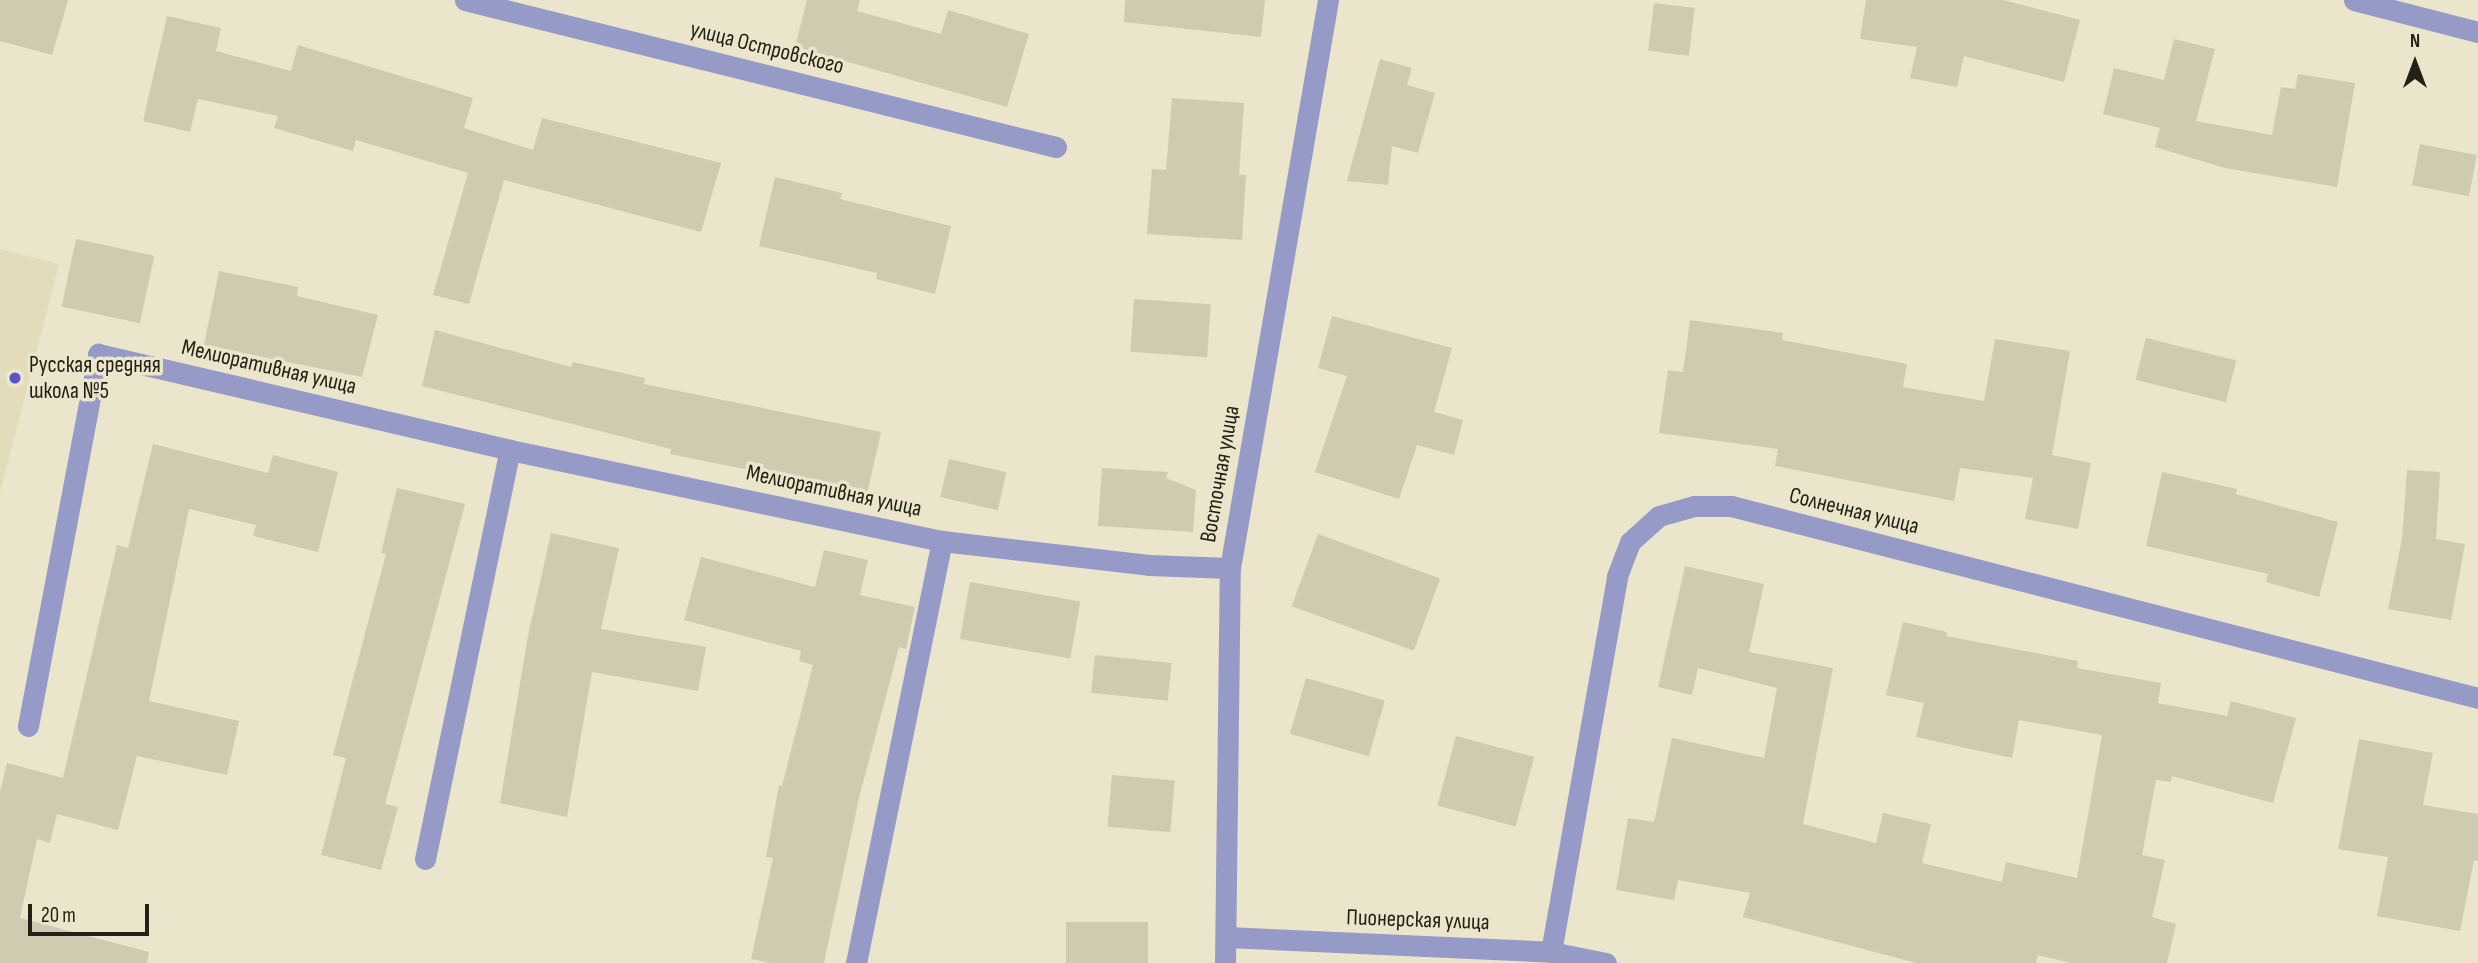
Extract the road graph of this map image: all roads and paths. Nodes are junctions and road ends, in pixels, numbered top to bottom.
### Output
1 (465, 0) edge
2 (1328, 0) edge
3 (2354, 0) edge
4 (2478, 32) edge
5 (1056, 147) dead end
6 (510, 450) junction
7 (942, 541) junction
8 (1230, 568) junction
9 (2478, 698) edge
10 (29, 726) dead end
11 (425, 859) dead end
12 (1226, 937) junction
13 (1551, 952) junction
14 (856, 963) edge
15 (1225, 963) edge
16 (1606, 963) edge

1 - 5 street, улица Островского
2 - 8 street, Восточная улица
3 - 4 street
6 - 7 street, Мелиоративная улица
6 - 10 street, Мелиоративная улица
6 - 11 street
7 - 8 street, Мелиоративная улица
7 - 14 street, Мелиоративная улица
8 - 12 street, Восточная улица
9 - 13 street, Солнечная улица
12 - 13 street, Пионерская улица
12 - 15 street, Восточная улица
13 - 16 street, Пионерская улица

